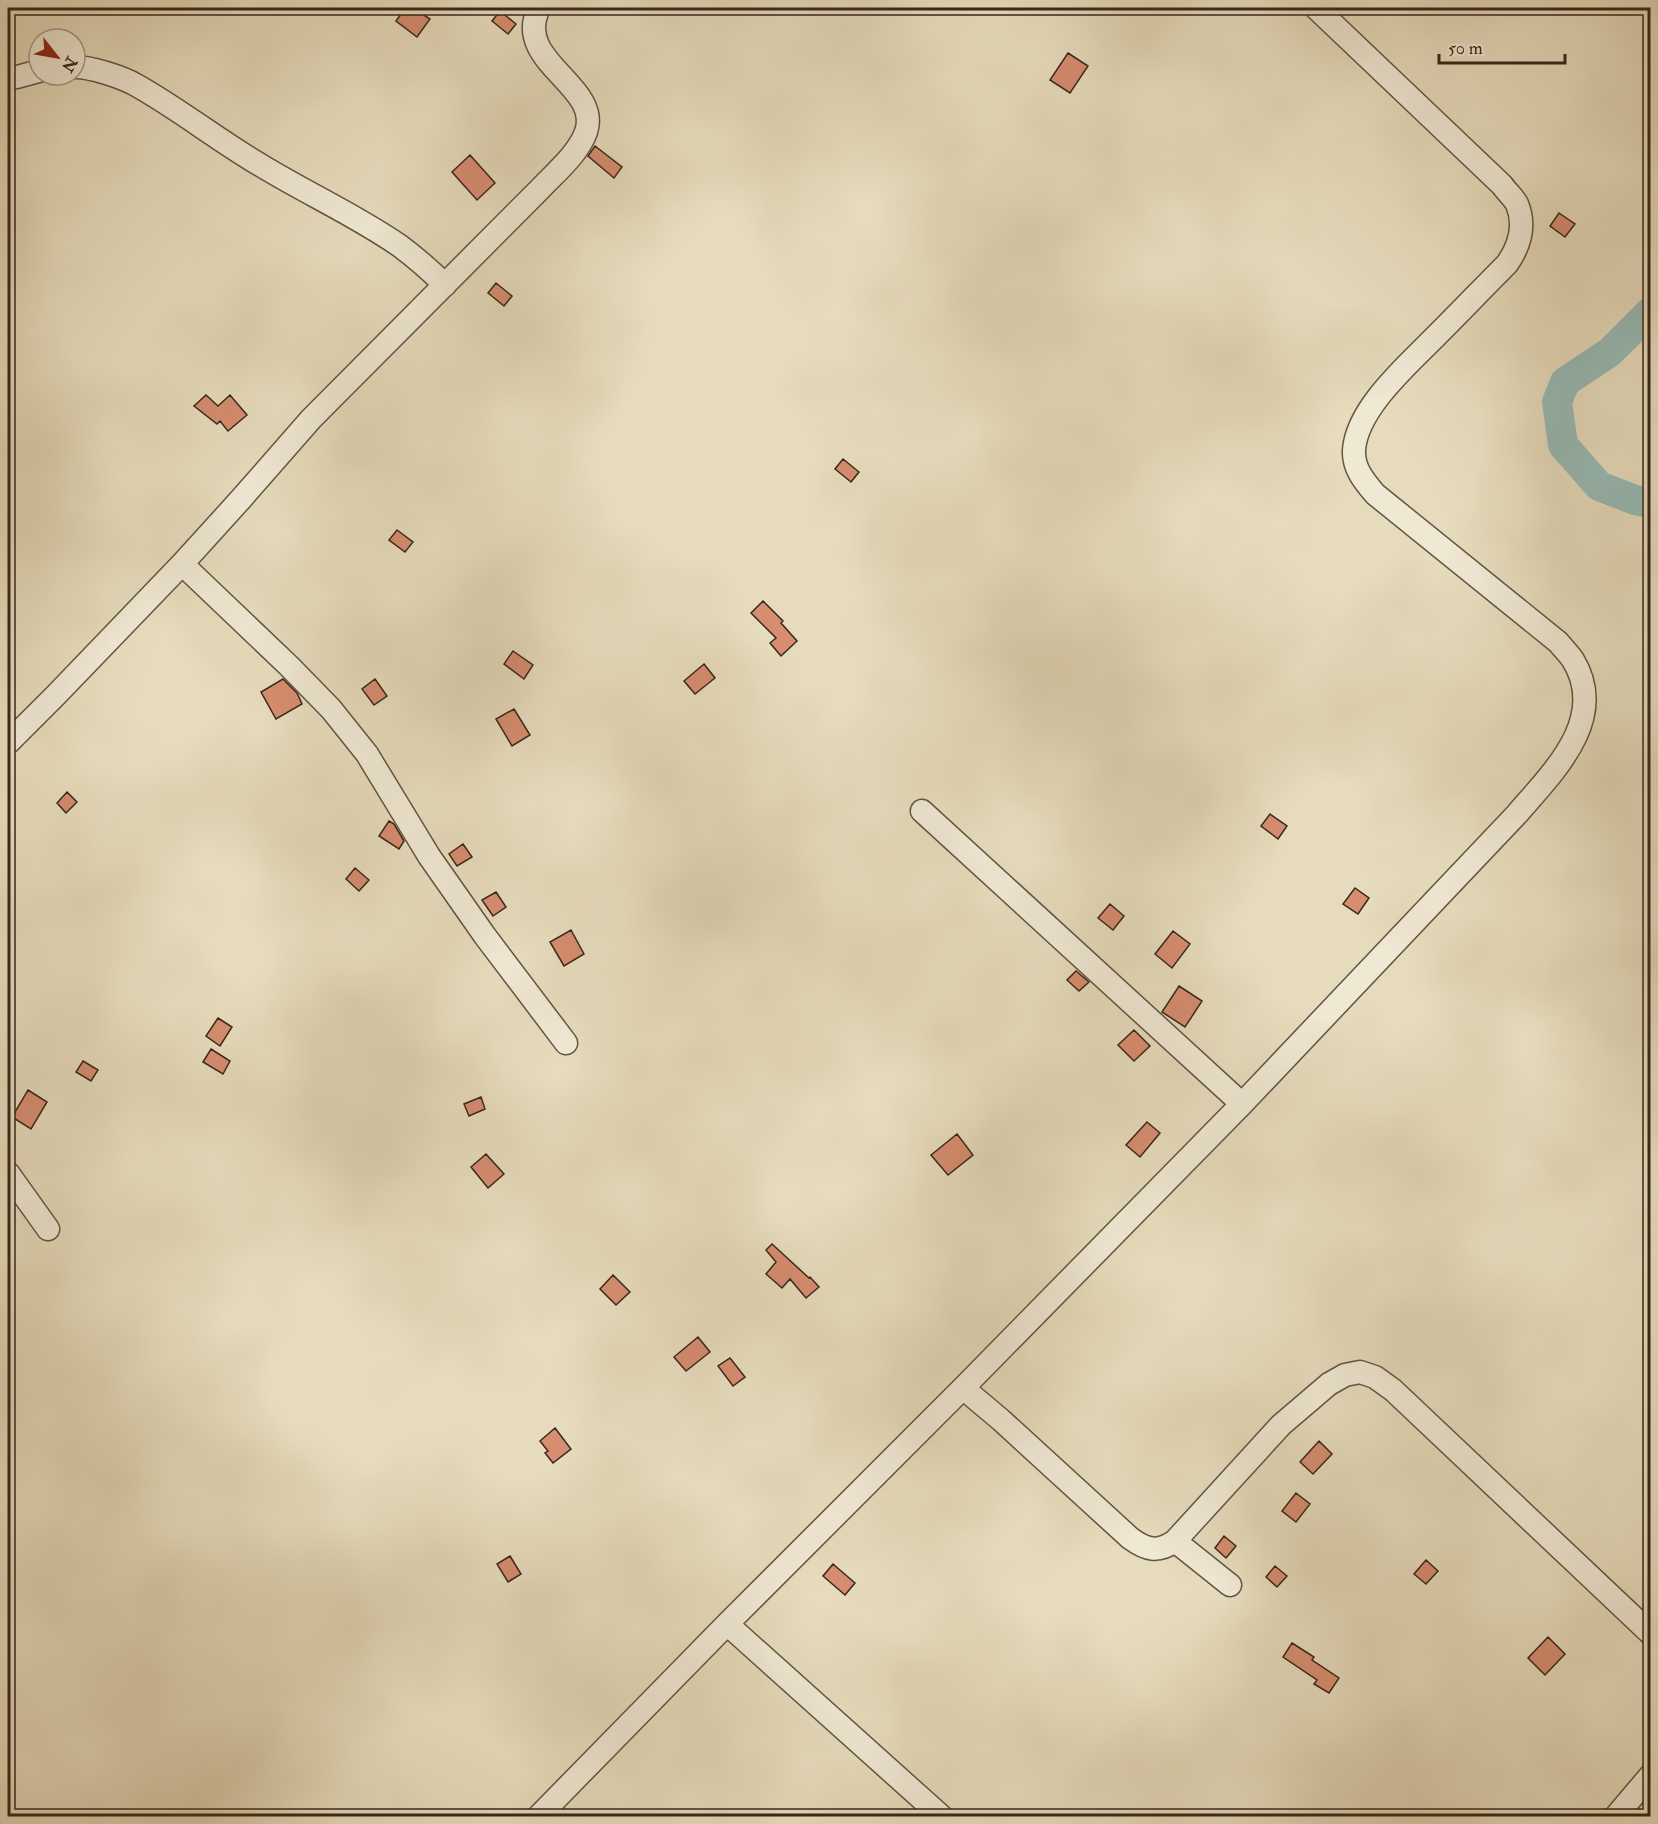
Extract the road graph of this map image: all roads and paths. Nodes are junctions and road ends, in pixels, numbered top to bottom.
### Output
1 (539, 8) edge
2 (1316, 8) edge
3 (87, 70) edge
4 (27, 74) edge
5 (8, 77) edge
6 (445, 285) junction
7 (182, 564) junction
8 (8, 743) edge
9 (922, 811) dead end
10 (566, 1043) dead end
11 (1242, 1104) junction
12 (8, 1173) edge
13 (48, 1229) dead end
14 (963, 1388) junction
15 (1175, 1542) junction
16 (1230, 1585) dead end
17 (727, 1624) junction
18 (1650, 1633) edge
19 (1650, 1776) edge
20 (539, 1816) edge
21 (941, 1816) edge
22 (1616, 1816) edge

1 - 6 street
2 - 11 street
3 - 6 street
4 - 5 street
6 - 7 street
7 - 8 street
7 - 10 street
9 - 11 street
11 - 14 street
12 - 13 street
14 - 15 street
14 - 17 street
15 - 16 street
15 - 18 street
17 - 20 street
17 - 21 street
19 - 22 street

